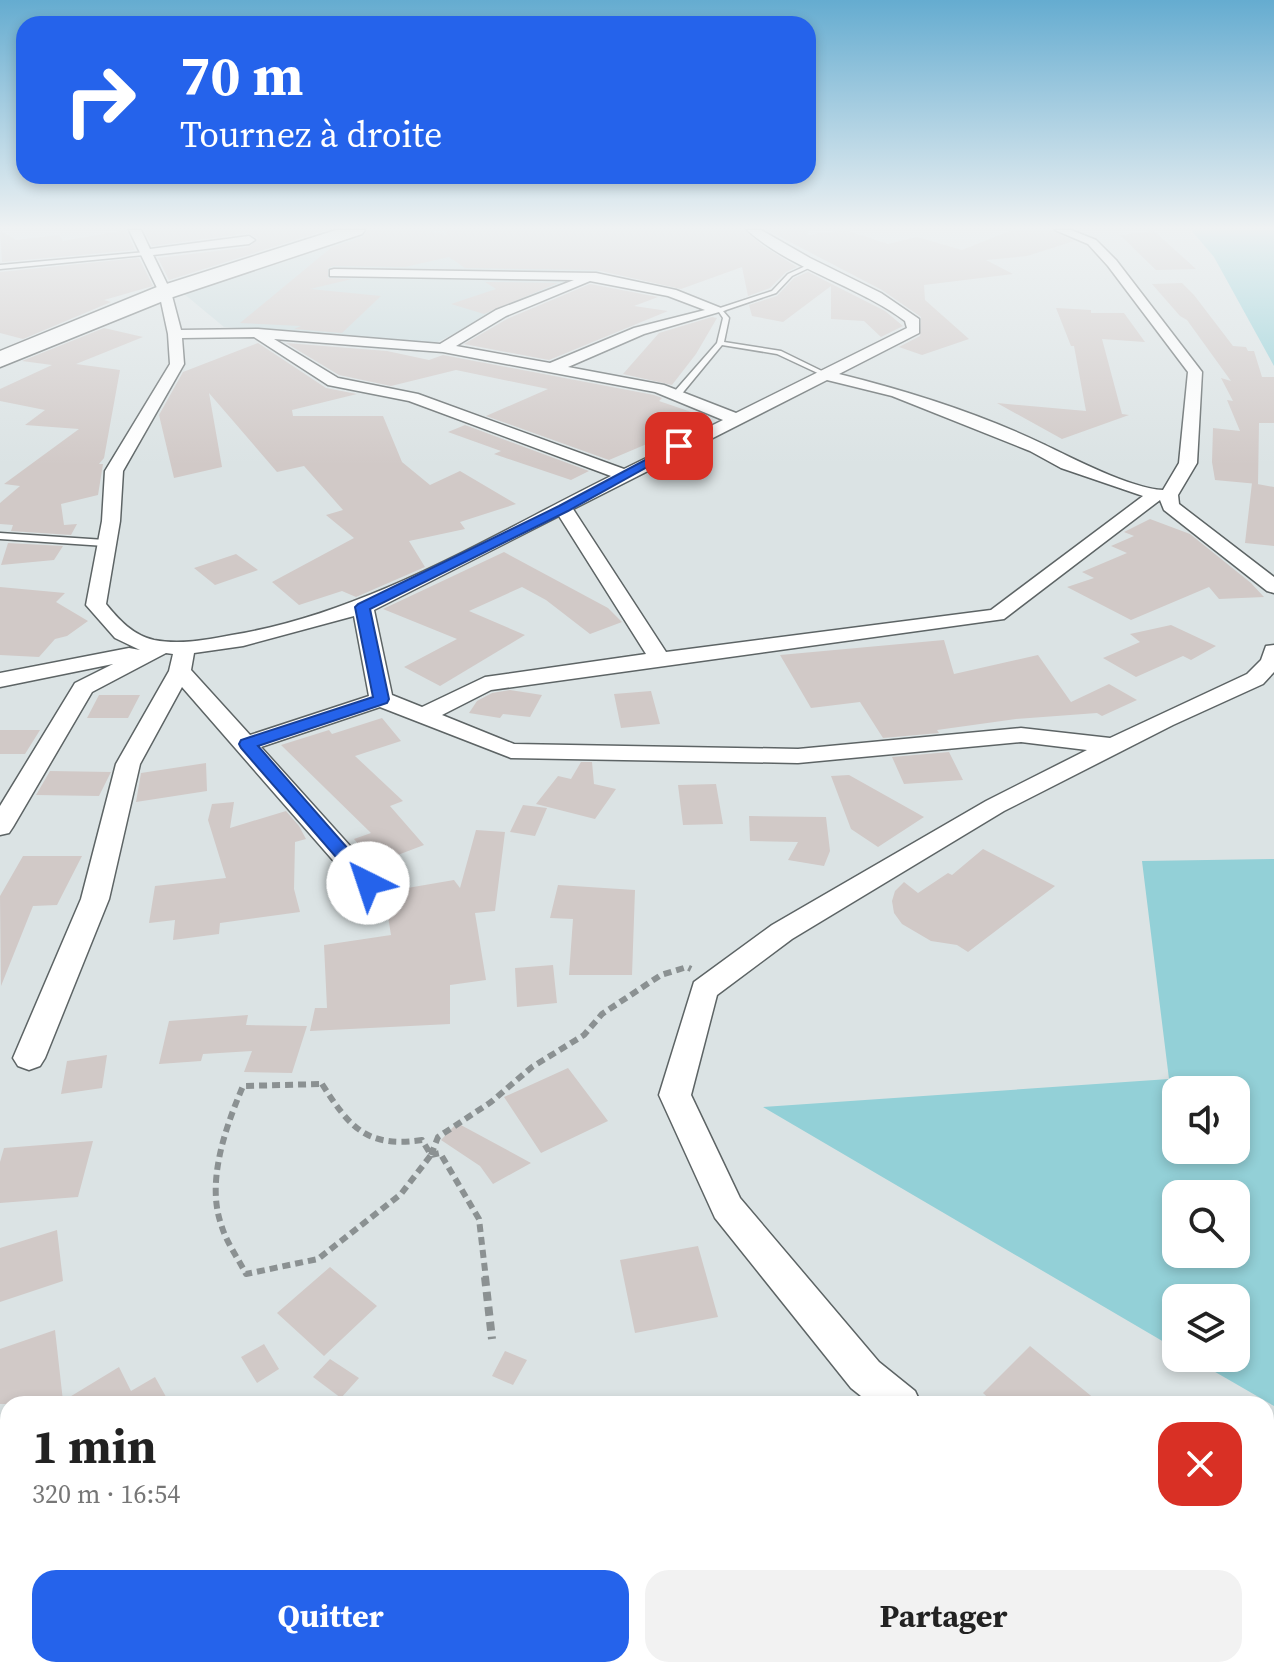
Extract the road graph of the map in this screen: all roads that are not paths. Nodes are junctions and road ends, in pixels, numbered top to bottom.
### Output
1 (126, 308) edge
2 (169, 308) edge
3 (514, 308) edge
4 (714, 308) edge
5 (724, 308) edge
6 (899, 308) edge
7 (1146, 308) edge
8 (719, 310) junction
9 (258, 333) junction
10 (175, 334) junction
11 (720, 343) junction
12 (443, 348) junction
13 (0, 360) edge
14 (552, 368) junction
15 (826, 375) junction
16 (677, 394) junction
17 (736, 419) junction
18 (622, 474) junction
19 (1162, 495) junction
20 (563, 508) junction
21 (0, 536) edge
22 (105, 543) junction
23 (1274, 587) edge
24 (363, 607) junction
25 (1274, 651) edge
26 (175, 655) junction
27 (660, 659) junction
28 (0, 680) edge
29 (381, 699) junction
30 (422, 716) junction
31 (247, 744) junction
32 (1114, 746) junction
33 (0, 827) edge
34 (368, 883) dead end
35 (29, 1058) dead end
36 (891, 1396) edge

1 - 13 highway
2 - 10 street
3 - 12 street
4 - 8 street
5 - 8 lane
6 - 15 street
7 - 19 street
8 - 11 lane
8 - 14 street
9 - 10 street
9 - 12 street
9 - 18 street
10 - 22 street
11 - 15 lane
11 - 16 lane
12 - 14 street
14 - 16 street
15 - 17 street
15 - 19 street
16 - 17 street
17 - 18 street
18 - 20 street
19 - 23 street
19 - 27 street
20 - 24 street
20 - 27 street
21 - 22 lane
22 - 26 street
24 - 26 street
24 - 29 street
25 - 32 street
26 - 28 street
26 - 31 street
26 - 33 street
26 - 35 street
27 - 30 street
29 - 30 street
29 - 31 street
30 - 32 street
31 - 34 street
32 - 36 street

